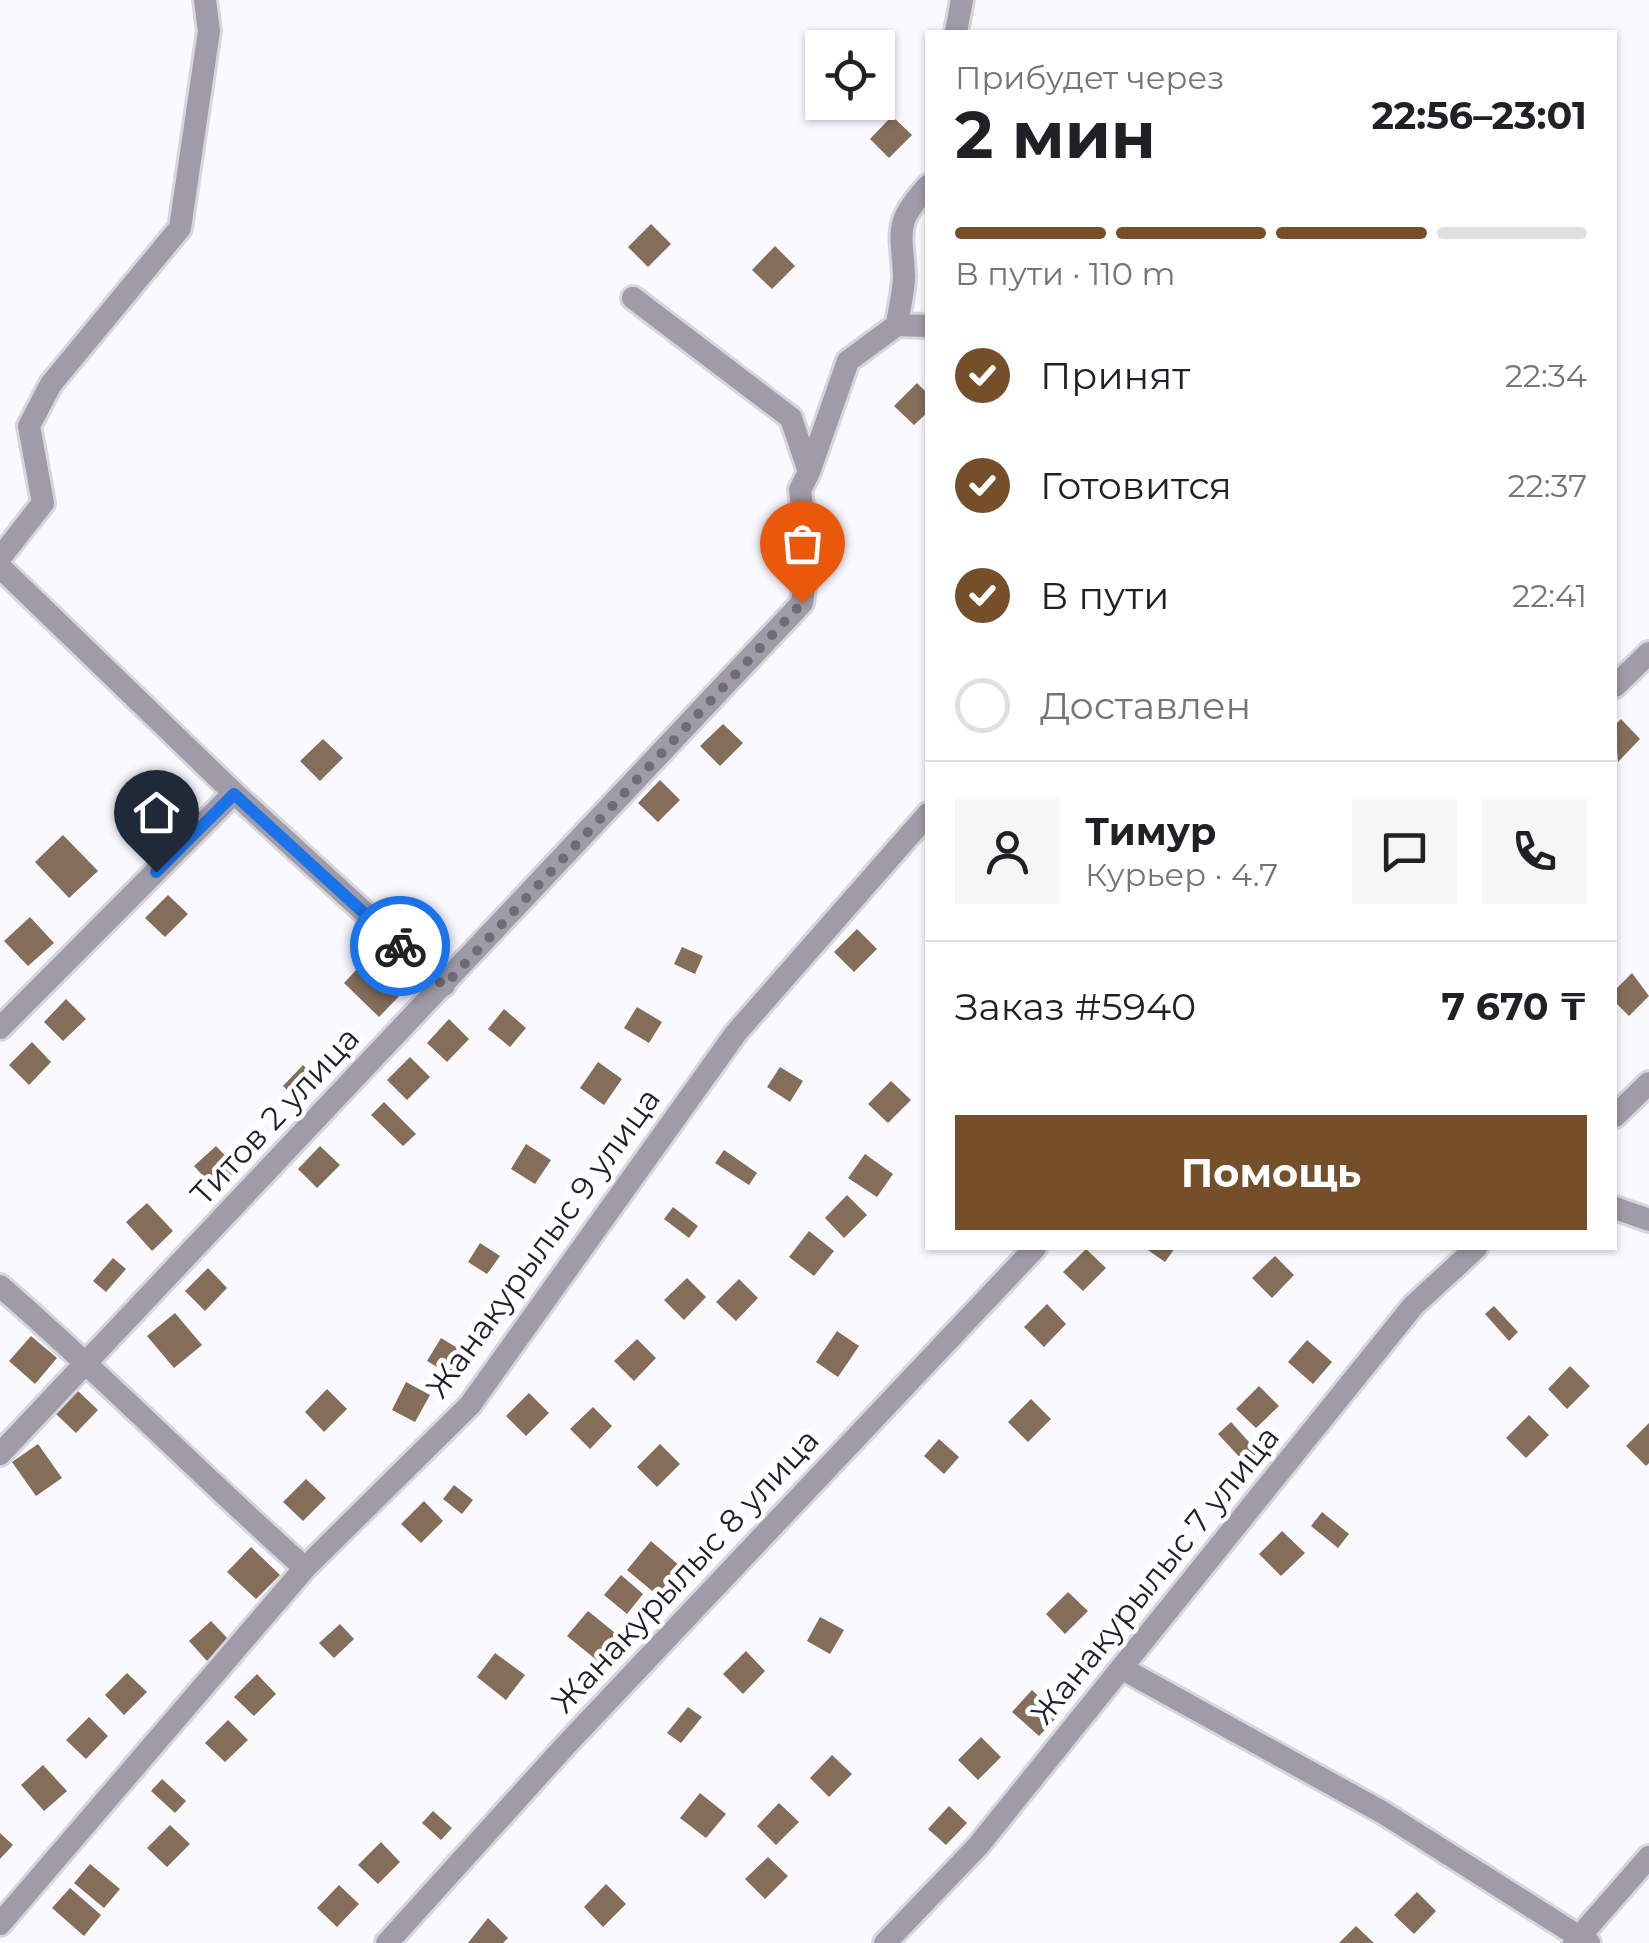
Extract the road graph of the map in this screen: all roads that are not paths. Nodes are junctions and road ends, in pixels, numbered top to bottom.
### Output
1 (205, 0) edge
2 (962, 0) edge
3 (956, 30) edge
4 (925, 189) edge
5 (633, 298) dead end
6 (897, 324) junction
7 (925, 326) edge
8 (809, 472) junction
9 (0, 558) edge
10 (0, 567) edge
11 (1649, 653) edge
12 (1617, 684) edge
13 (234, 794) junction
14 (925, 817) edge
15 (444, 986) junction
16 (0, 1028) edge
17 (1649, 1083) edge
18 (1617, 1114) edge
19 (1617, 1209) edge
20 (1649, 1220) edge
21 (1033, 1250) edge
22 (1474, 1250) edge
23 (0, 1286) edge
24 (88, 1362) junction
25 (0, 1454) edge
26 (305, 1568) junction
27 (1123, 1669) junction
28 (1649, 1857) edge
29 (0, 1924) edge
30 (1581, 1941) edge
31 (387, 1943) edge
32 (885, 1943) edge

1 - 9 street
2 - 3 street
4 - 6 street
5 - 8 street
6 - 7 street
6 - 8 street
8 - 15 street, Титов 2 улица
10 - 13 street
11 - 12 street
13 - 15 street
13 - 16 street
14 - 26 street, Жанакурылыс 9 улица
15 - 24 street, Титов 2 улица
17 - 18 street
19 - 20 street
21 - 31 street, Жанакурылыс 8 улица
22 - 27 street, Жанакурылыс 7 улица
23 - 24 street
24 - 25 street, Титов 2 улица
24 - 26 street
26 - 29 street, Жанакурылыс 9 улица
27 - 30 street
27 - 32 street, Жанакурылыс 7 улица
28 - 30 street

